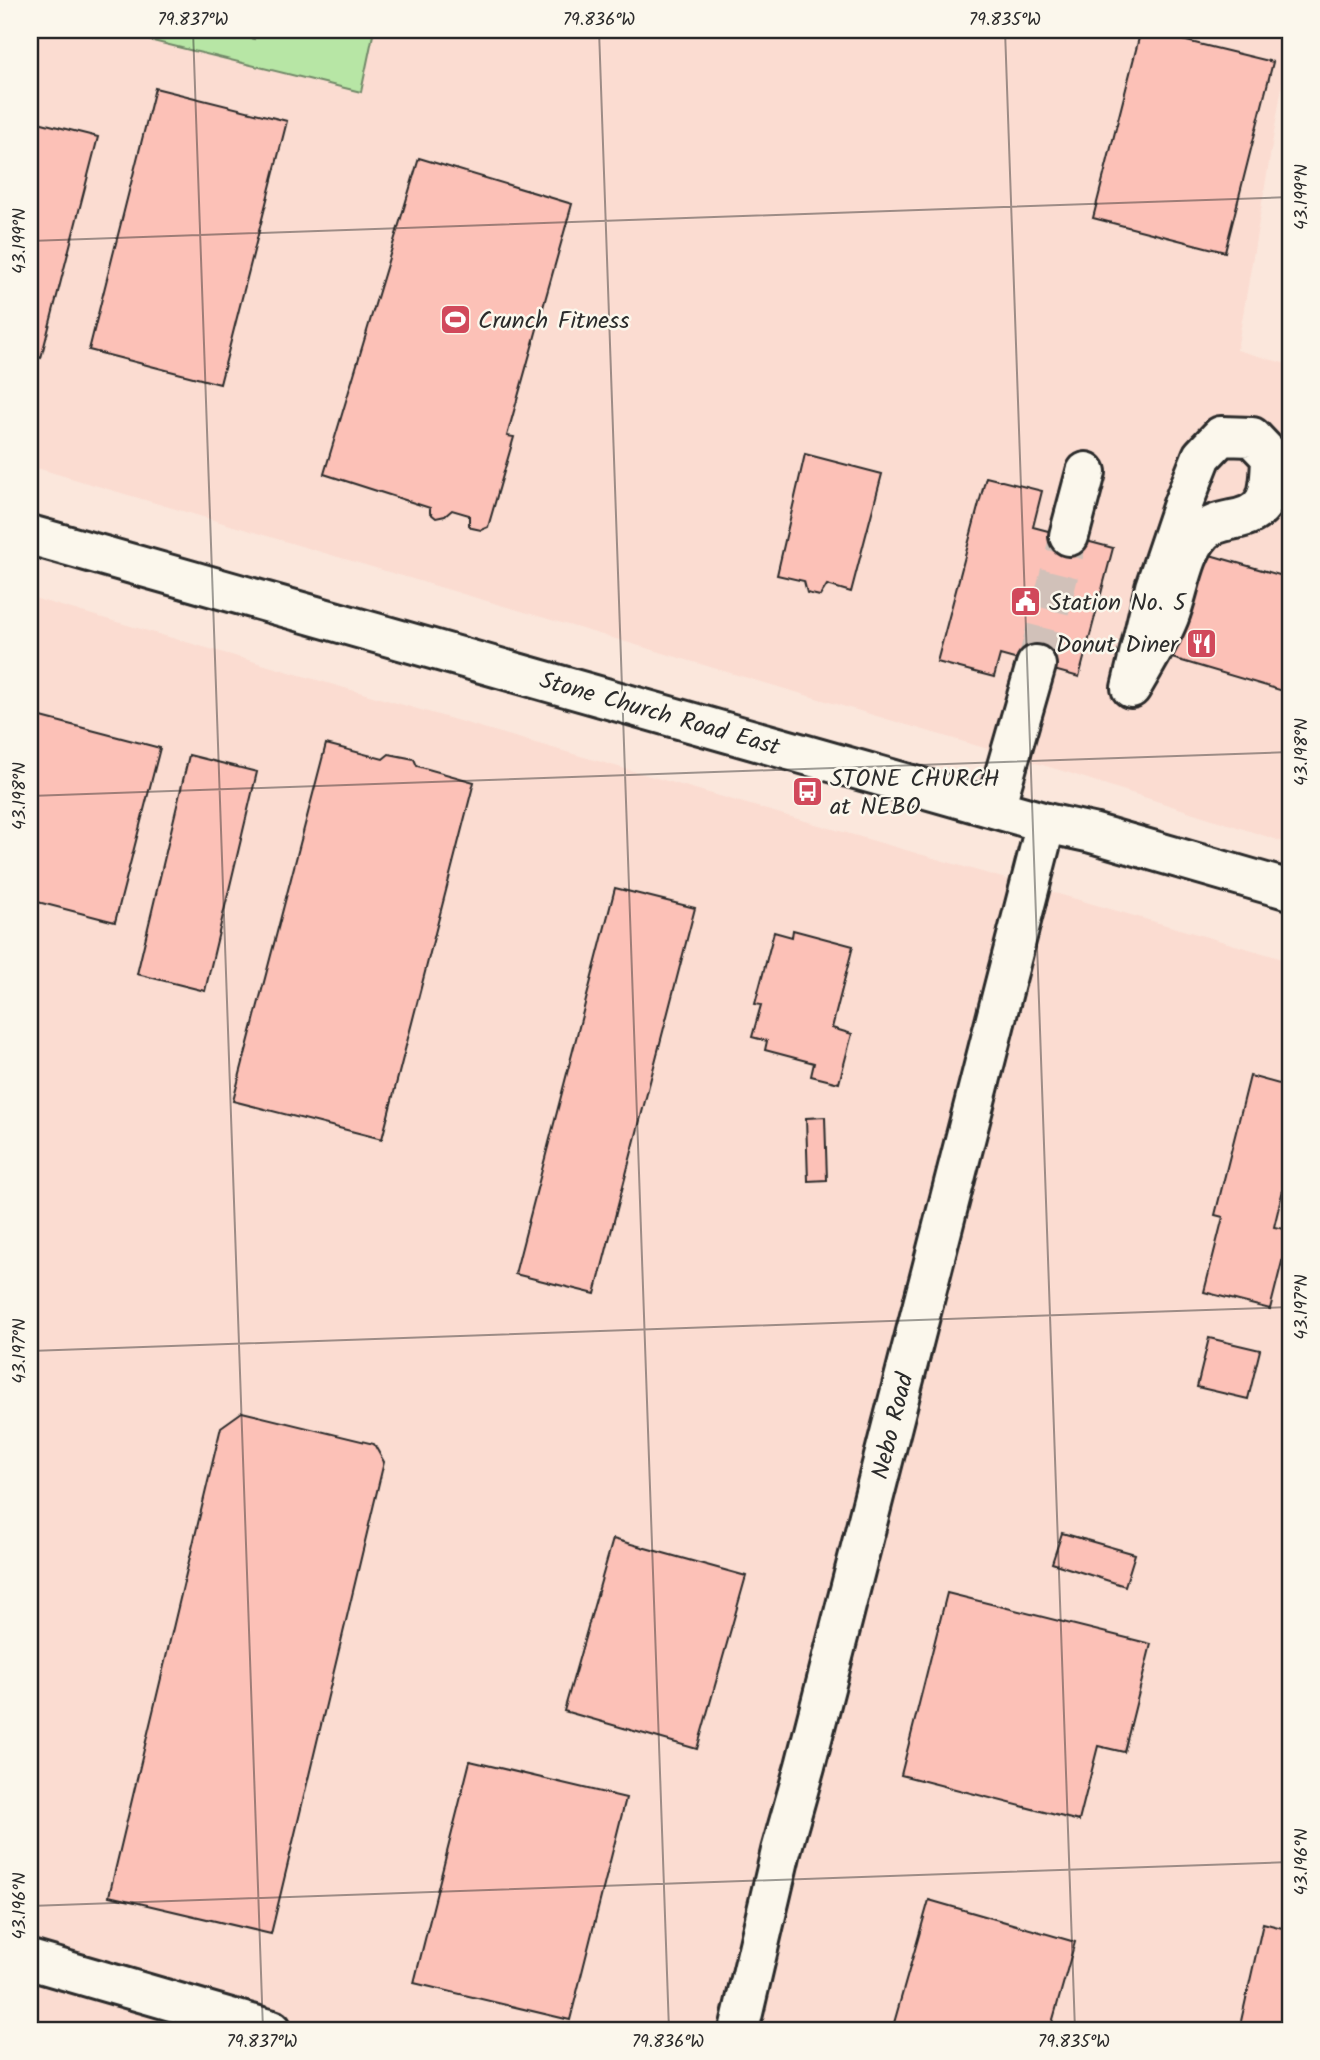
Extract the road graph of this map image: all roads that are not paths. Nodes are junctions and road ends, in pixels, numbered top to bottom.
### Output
1 (1086, 471) dead end
2 (30, 535) edge
3 (1069, 537) tunnel mouth
4 (1036, 665) tunnel mouth
5 (1131, 688) joint
6 (995, 808) junction
7 (1046, 823) junction
8 (1290, 890) edge
9 (30, 1960) edge
10 (272, 2030) edge
11 (739, 2030) edge

1 - 3 street
2 - 6 street, Stone Church Road East
4 - 6 street
5 - 5 street
6 - 7 street, Stone Church Road East
7 - 8 street, Stone Church Road East
7 - 11 street, Nebo Road
9 - 10 street

